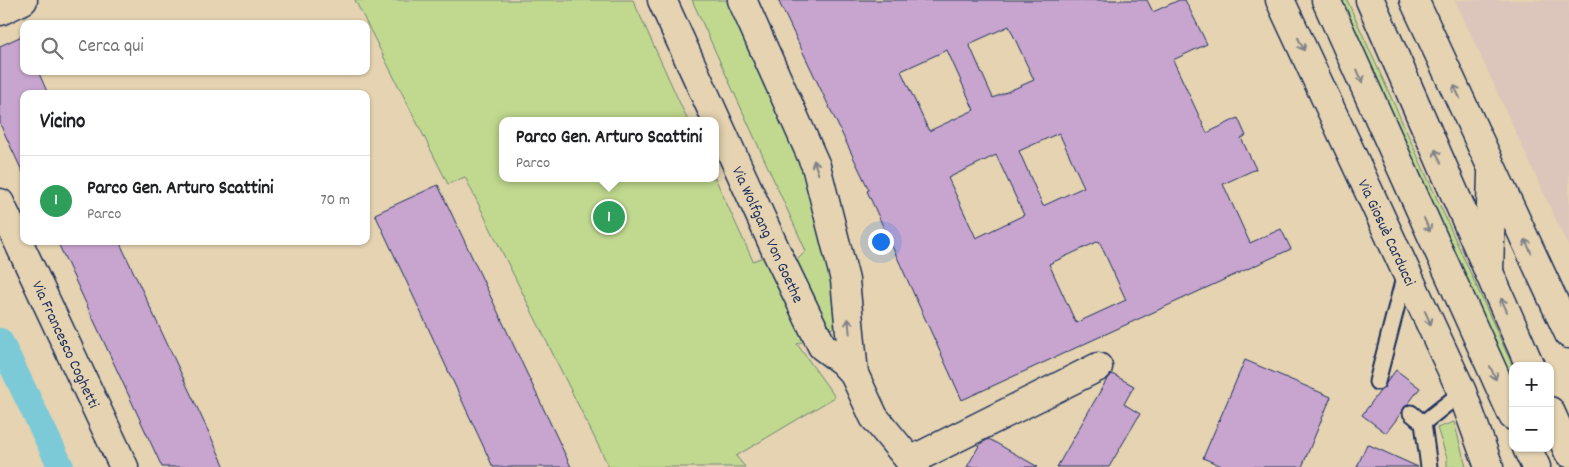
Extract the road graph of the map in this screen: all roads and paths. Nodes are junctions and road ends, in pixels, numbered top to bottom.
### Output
1 (23, 0) edge
2 (662, 0) edge
3 (742, 0) edge
4 (1280, 0) edge
5 (1326, 0) edge
6 (1370, 0) edge
7 (1414, 0) edge
8 (0, 11) edge
9 (715, 117) edge
10 (719, 126) edge
11 (1492, 168) junction
12 (3, 212) edge
13 (1406, 270) junction
14 (1489, 272) junction
15 (1569, 334) edge
16 (1528, 362) edge
17 (1098, 367) dead end
18 (854, 374) junction
19 (1377, 382) dead end
20 (1462, 392) junction
21 (1509, 407) edge
22 (1411, 413) dead end
23 (1554, 420) edge
24 (1423, 423) junction
25 (1529, 452) edge
26 (1569, 453) edge
27 (913, 464) edge
28 (124, 467) edge
29 (1429, 467) edge
30 (1489, 467) edge
31 (1536, 467) edge

1 - 8 street
2 - 9 street, Via Wolfgang Von Goethe
18 -> 3 street, Via Wolfgang Von Goethe
4 -> 13 street, Via Giosuè Carducci
5 -> 21 street
14 -> 6 street
11 -> 7 street
10 - 18 street, Via Wolfgang Von Goethe
11 - 14 street
15 -> 11 street
12 - 28 street, Via Francesco Coghetti
13 - 19 lane
13 -> 20 street, Via Giosuè Carducci
16 -> 14 street
17 - 27 street, Via Wolfgang Von Goethe
18 - 27 street, Via Wolfgang Von Goethe
20 - 24 lane
20 - 30 street, Via Giosuè Carducci
22 - 24 lane
23 - 26 street
24 - 29 lane
25 - 31 street

